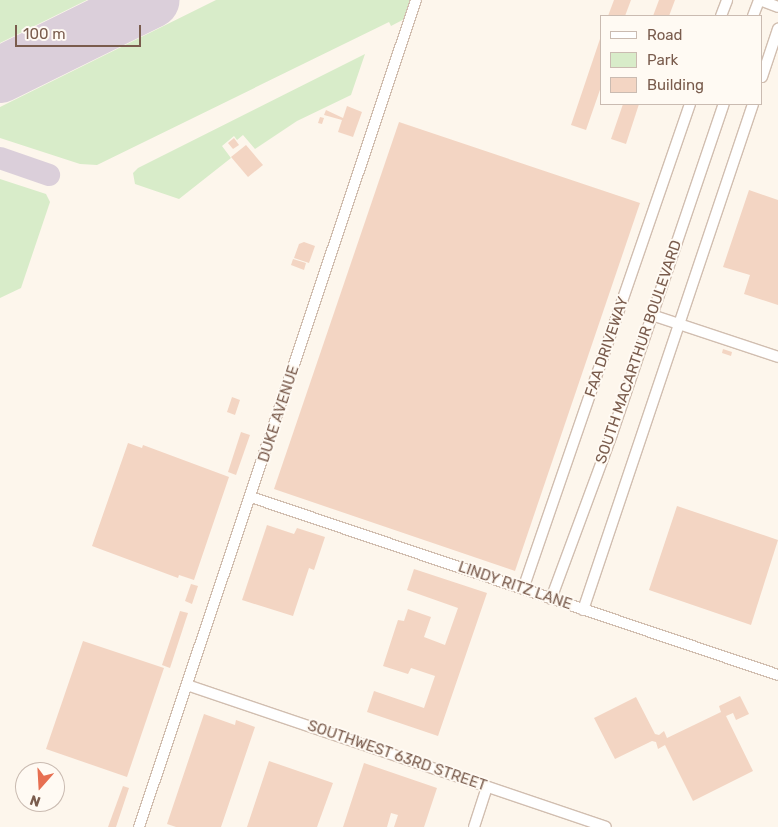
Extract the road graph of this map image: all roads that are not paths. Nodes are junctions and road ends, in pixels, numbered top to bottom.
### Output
1 (416, 0) edge
2 (727, 0) edge
3 (759, 0) edge
4 (778, 6) edge
5 (721, 15) edge
6 (753, 15) edge
7 (778, 29) edge
8 (763, 74) edge
9 (690, 105) edge
10 (724, 105) edge
11 (753, 105) edge
12 (652, 315) junction
13 (679, 324) junction
14 (778, 357) edge
15 (251, 497) junction
16 (523, 590) junction
17 (551, 599) junction
18 (583, 610) junction
19 (778, 676) edge
20 (187, 685) junction
21 (487, 787) junction
22 (139, 827) edge
23 (474, 827) edge
24 (606, 827) edge

1 - 15 street, DUKE AVENUE
2 - 5 street
3 - 4 street
3 - 6 street
7 - 8 street
9 - 16 street, FAA DRIVEWAY
10 - 12 street, SOUTH MACARTHUR BOULEVARD
11 - 13 street
12 - 13 street
12 - 17 street, SOUTH MACARTHUR BOULEVARD
13 - 14 street
13 - 18 street
15 - 16 street, LINDY RITZ LANE
15 - 20 street, DUKE AVENUE
16 - 17 street, LINDY RITZ LANE
17 - 18 street, LINDY RITZ LANE
18 - 19 street, LINDY RITZ LANE
20 - 21 street, SOUTHWEST 63RD STREET
20 - 22 street, DUKE AVENUE
21 - 23 street
21 - 24 street, SOUTHWEST 63RD STREET

